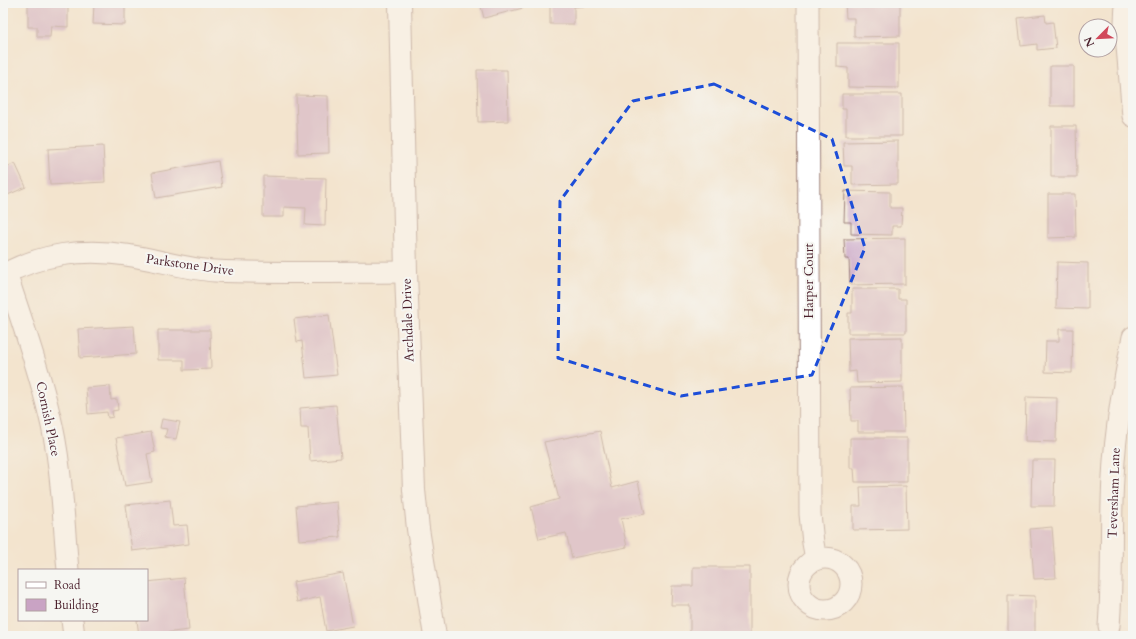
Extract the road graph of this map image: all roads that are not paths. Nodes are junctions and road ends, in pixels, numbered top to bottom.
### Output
1 (400, 3) edge
2 (808, 3) edge
3 (1126, 3) edge
4 (1133, 116) edge
5 (406, 272) junction
6 (5, 274) edge
7 (1133, 337) edge
8 (816, 559) dead end
9 (68, 569) edge
10 (72, 621) edge
11 (1109, 626) dead end
12 (74, 636) edge
13 (436, 636) edge

1 - 5 street, Archdale Drive
2 - 8 street, Harper Court
3 - 4 street
5 - 6 street, Parkstone Drive
5 - 13 street, Archdale Drive
6 - 9 street, Cornish Place
7 - 11 street, Teversham Lane
10 - 12 street

